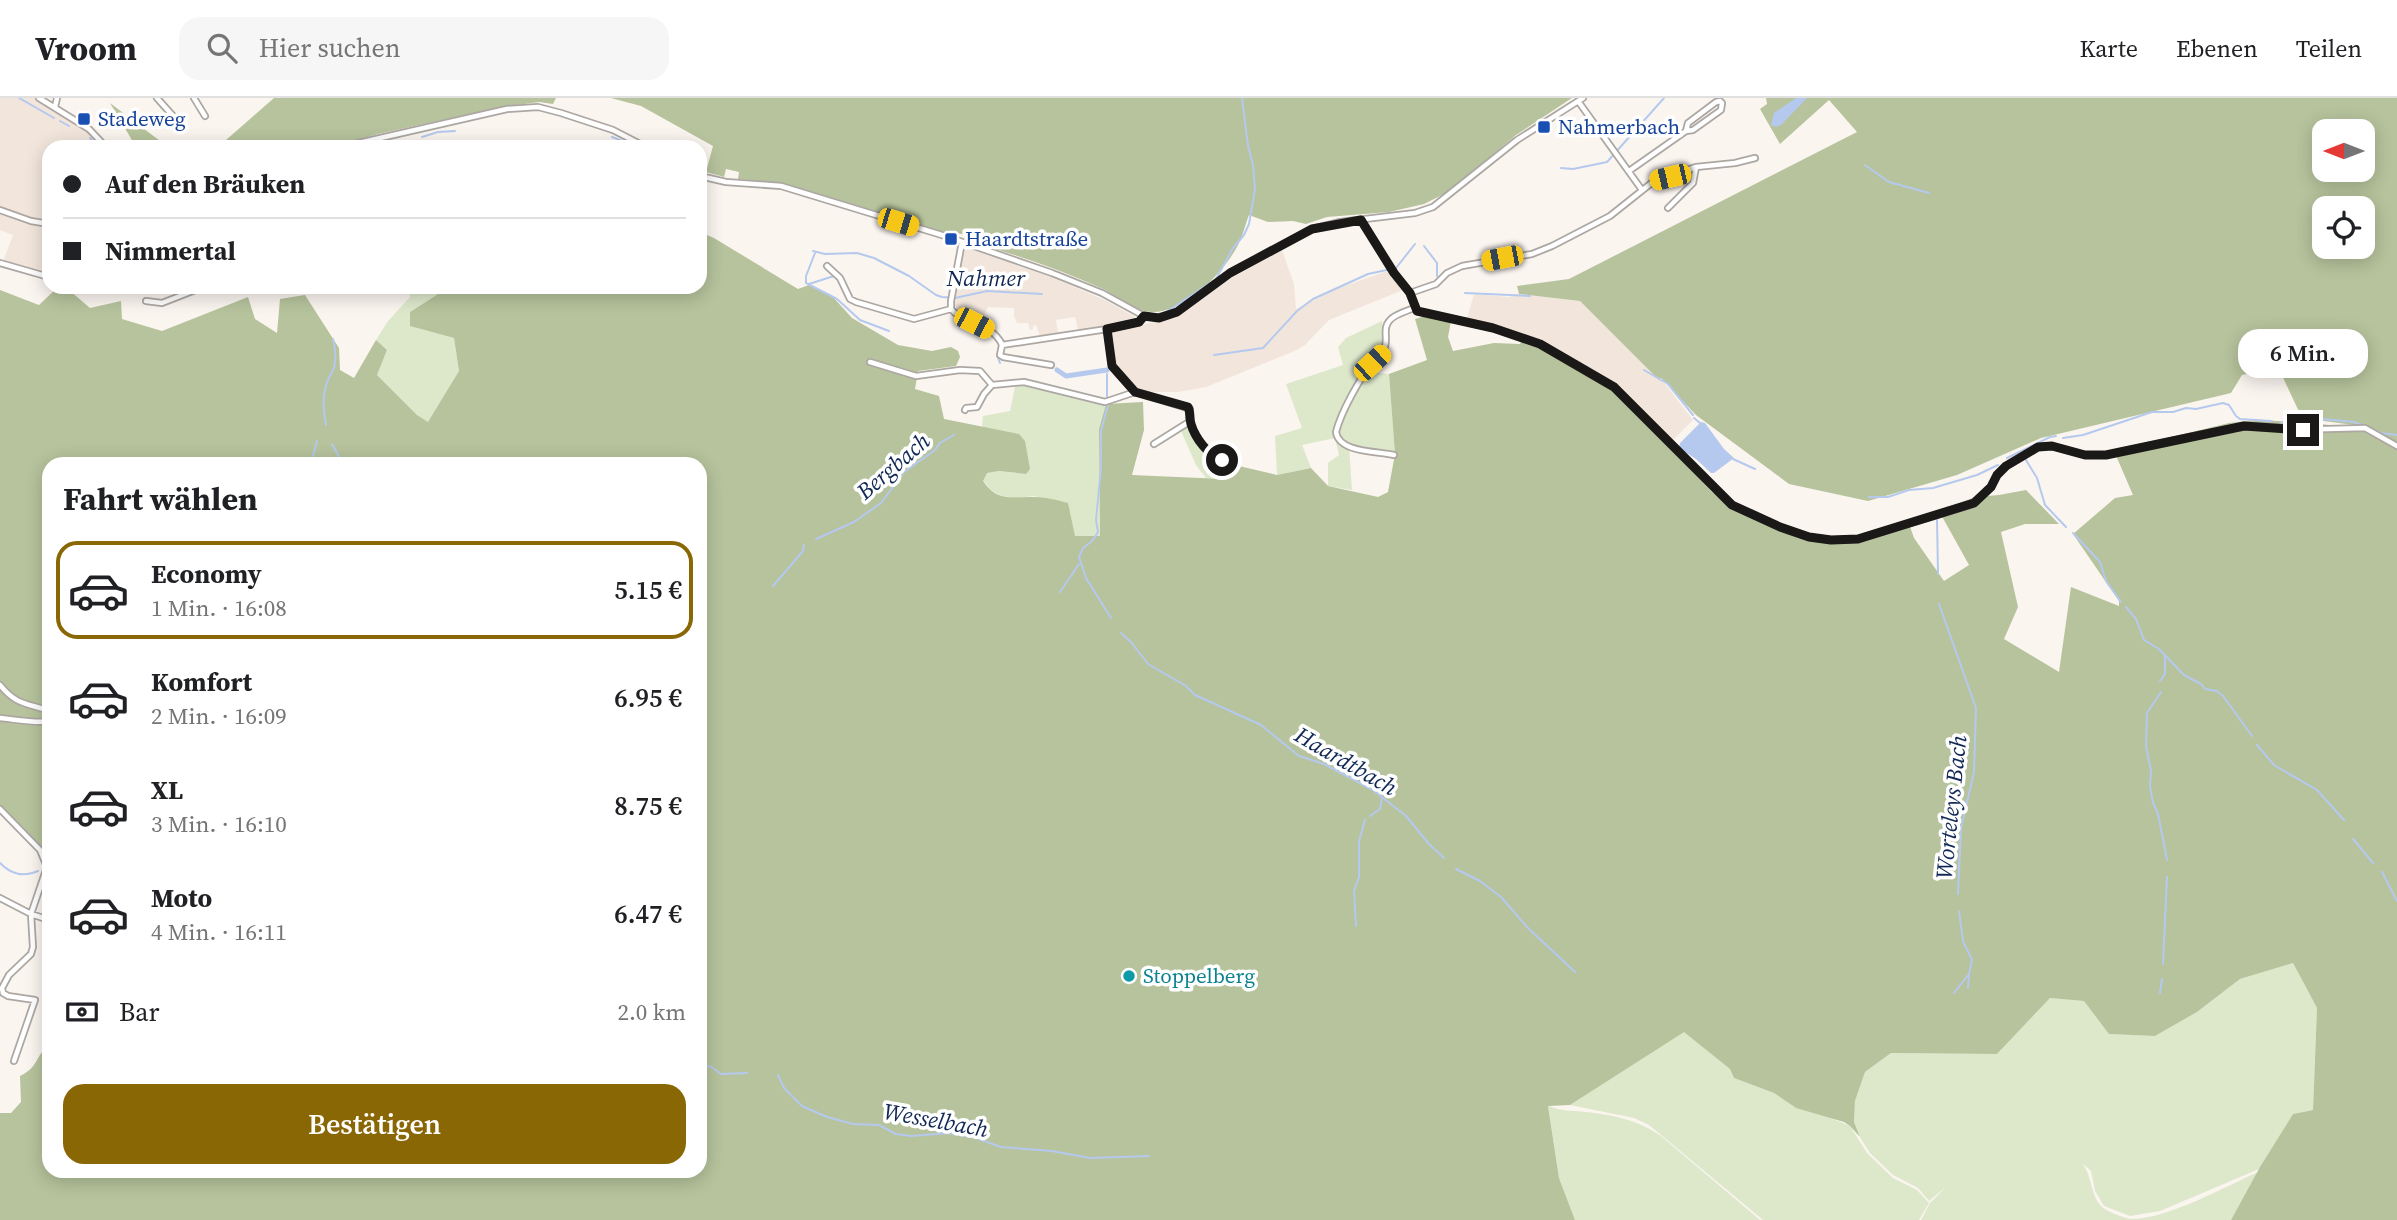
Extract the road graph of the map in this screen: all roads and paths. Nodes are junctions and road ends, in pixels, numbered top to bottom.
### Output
1 (39, 98) edge
2 (57, 98) edge
3 (157, 98) edge
4 (194, 98) edge
5 (1581, 99) edge
6 (55, 107) junction
7 (205, 116) dead end
8 (182, 126) dead end
9 (1686, 131) junction
10 (99, 140) edge
11 (372, 140) edge
12 (633, 140) edge
13 (1755, 158) dead end
14 (1696, 167) junction
15 (1629, 172) junction
16 (707, 177) edge
17 (1643, 190) junction
18 (1668, 208) dead end
19 (0, 211) edge
20 (1361, 220) junction
21 (42, 223) edge
22 (962, 242) junction
23 (0, 263) edge
24 (827, 266) dead end
25 (42, 275) edge
26 (1410, 293) junction
27 (185, 294) edge
28 (145, 301) dead end
29 (1414, 308) junction
30 (951, 309) junction
31 (1144, 316) junction
32 (1107, 329) junction
33 (1002, 345) junction
34 (870, 362) dead end
35 (1051, 365) dead end
36 (992, 385) junction
37 (1135, 392) junction
38 (965, 410) dead end
39 (1189, 422) junction
40 (1154, 444) dead end
41 (2397, 446) edge
42 (1394, 455) dead end
43 (1229, 458) dead end
44 (0, 685) edge
45 (42, 709) edge
46 (0, 718) edge
47 (42, 723) edge
48 (0, 809) edge
49 (42, 854) edge
50 (42, 885) edge
51 (0, 898) edge
52 (31, 914) junction
53 (42, 918) edge
54 (14, 1061) dead end

1 - 6 street
2 - 6 street
3 - 8 street
4 - 7 street
5 - 15 street
5 - 20 street
6 - 10 street
9 - 9 street
9 - 15 street
11 - 12 street
13 - 14 street
14 - 17 street
14 - 18 street
15 - 17 street
16 - 22 street
17 - 26 street
19 - 21 street
20 - 26 street
20 - 31 street
22 - 30 street
22 - 31 street
23 - 25 street
24 - 30 street
26 - 29 street
27 - 28 street
29 - 41 street
29 - 42 street
30 - 33 street
31 - 32 street
32 - 33 street
32 - 37 street
33 - 35 street
34 - 36 street
36 - 37 street
36 - 38 street
37 - 39 street
39 - 40 street
39 - 43 street
44 - 45 street
46 - 47 street
48 - 49 street
50 - 52 street
51 - 52 street
52 - 53 street
52 - 54 street

